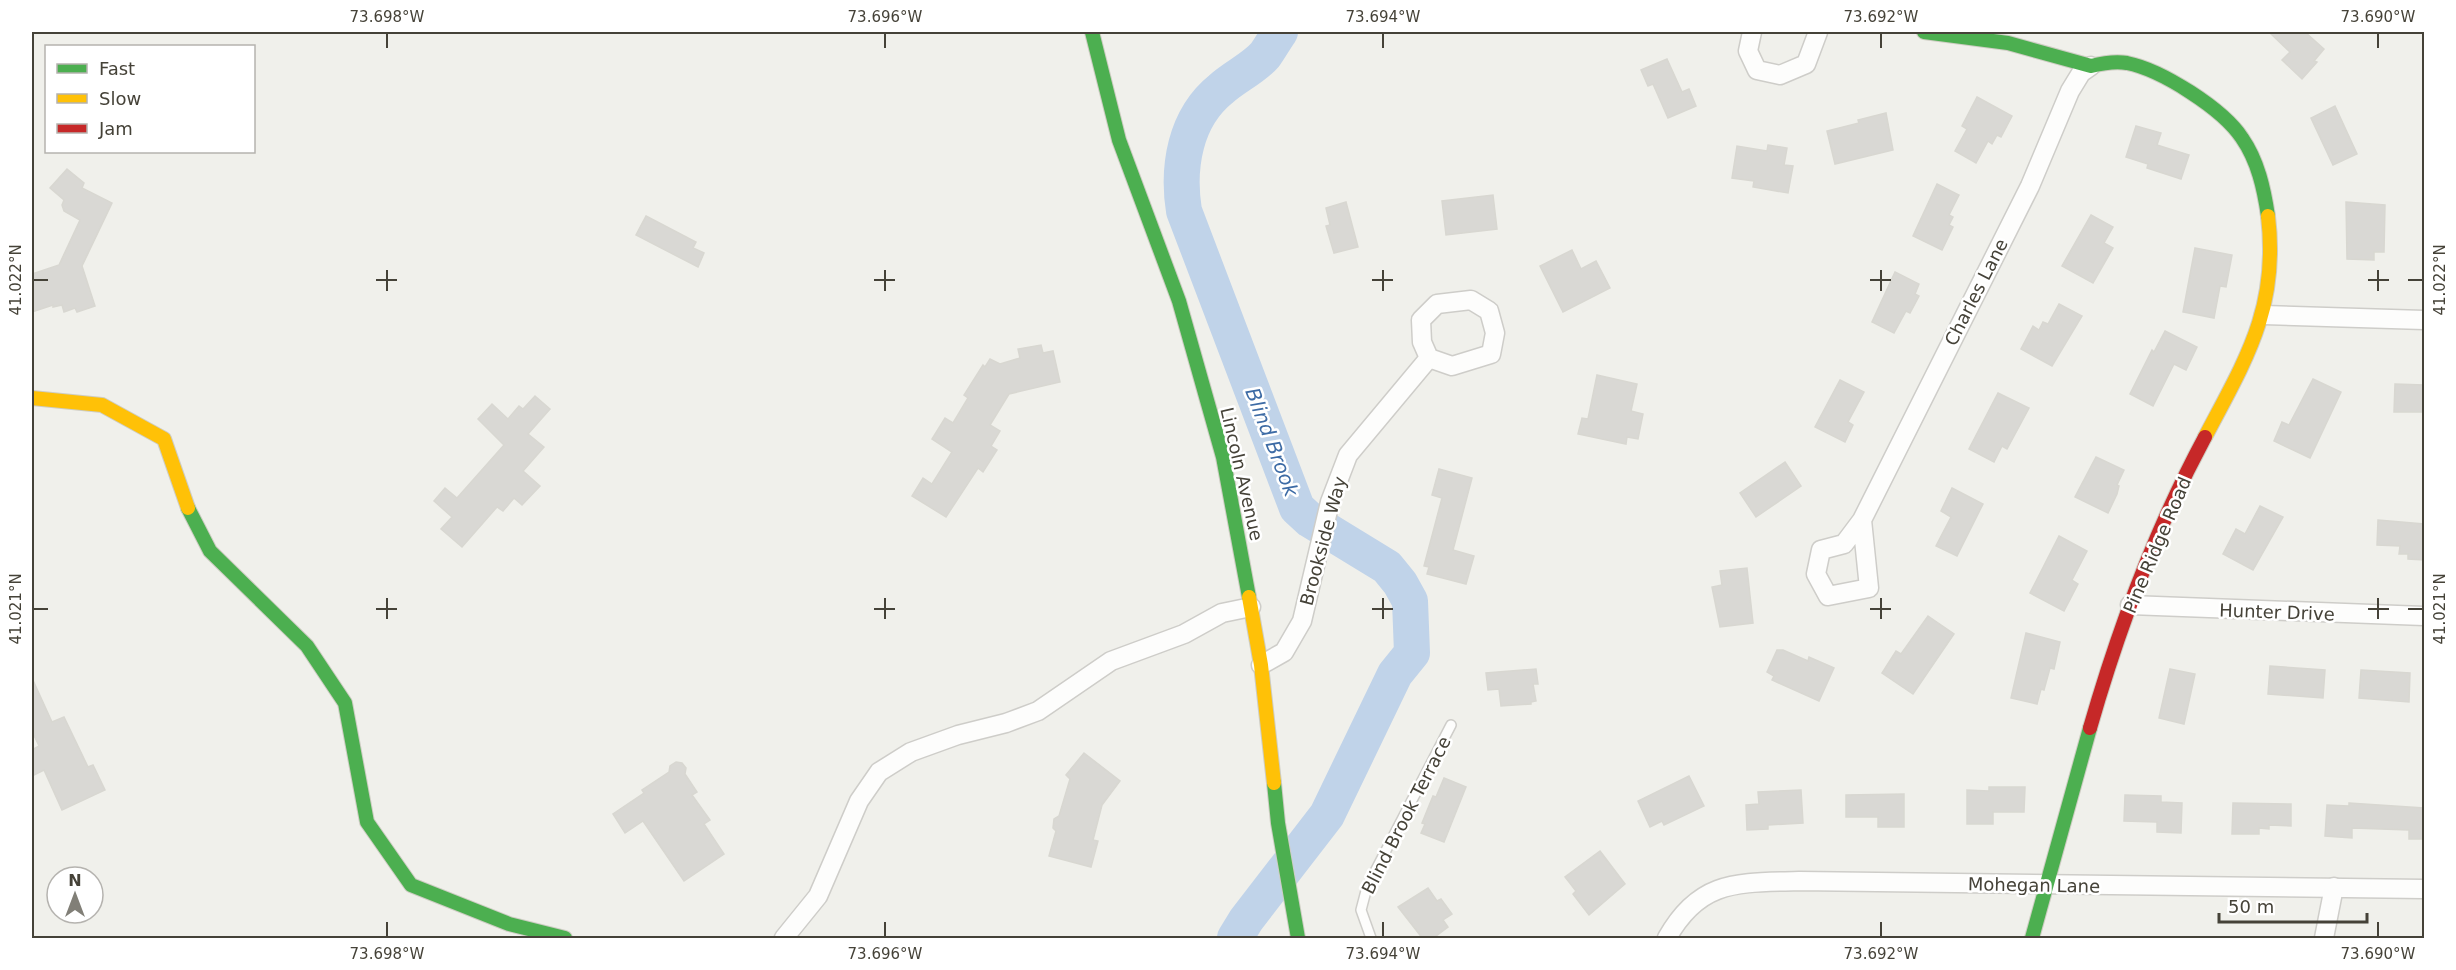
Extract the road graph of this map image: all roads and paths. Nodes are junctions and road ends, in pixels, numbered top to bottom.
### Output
1 (1092, 32) edge
2 (1752, 32) edge
3 (1818, 32) edge
4 (1924, 32) edge
5 (2091, 66) junction
6 (2264, 315) junction
7 (2424, 320) edge
8 (1430, 358) junction
9 (32, 398) edge
10 (1862, 520) dead end
11 (2130, 605) junction
12 (1251, 607) junction
13 (2424, 616) edge
14 (1261, 665) junction
15 (1451, 725) dead end
16 (2049, 885) junction
17 (2334, 888) junction
18 (2424, 889) edge
19 (565, 939) edge
20 (784, 939) edge
21 (1298, 939) edge
22 (1371, 939) edge
23 (1667, 939) edge
24 (2031, 939) edge
25 (2324, 939) edge

1 - 12 street, Lincoln Avenue
2 - 3 street
4 - 5 street
5 - 6 street, Pine Ridge Road
5 - 10 street, Charles Lane
6 - 7 street
6 - 11 street, Pine Ridge Road
8 - 8 street
8 - 14 street, Brookside Way
9 - 19 street
11 - 13 street, Hunter Drive
11 - 16 street, Pine Ridge Road
12 - 14 street, Lincoln Avenue
12 - 20 street
14 - 21 street, Lincoln Avenue
15 - 22 lane, Blind Brook Terrace
16 - 17 street, Mohegan Lane
16 - 23 street, Mohegan Lane
16 - 24 street, Pine Ridge Road
17 - 18 street, Mohegan Lane
17 - 25 street

